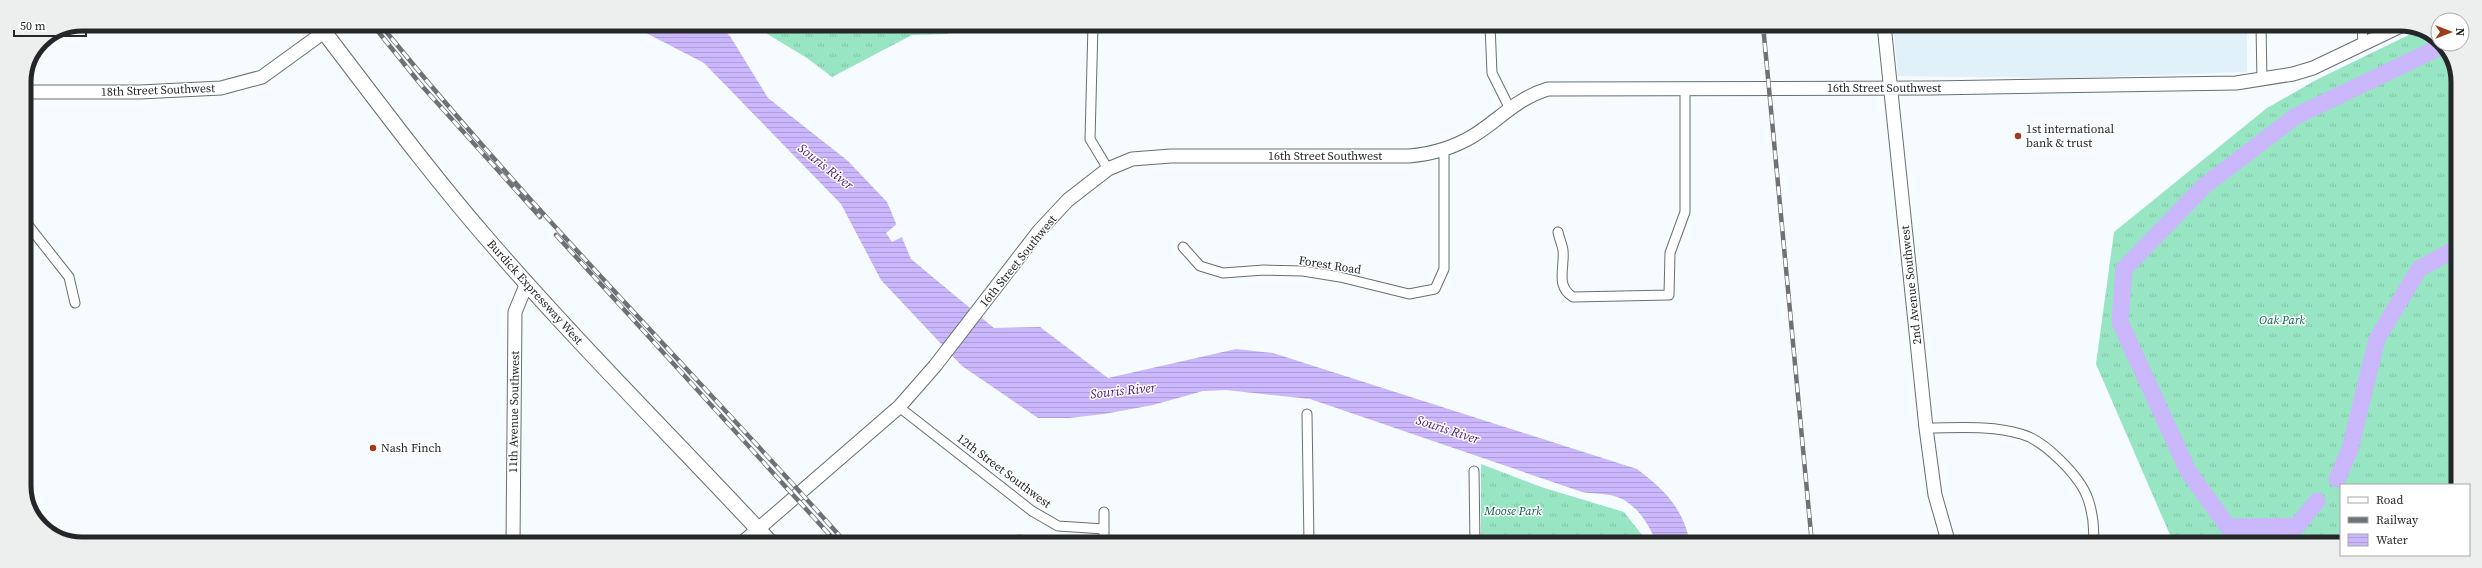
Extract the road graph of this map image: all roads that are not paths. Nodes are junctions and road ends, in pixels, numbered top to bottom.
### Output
1 (317, 31) edge
2 (323, 31) edge
3 (1093, 31) edge
4 (1490, 31) edge
5 (1885, 31) edge
6 (2261, 31) edge
7 (2362, 31) edge
8 (2391, 31) edge
9 (2362, 45) junction
10 (2262, 80) junction
11 (1685, 88) junction
12 (1890, 88) junction
13 (31, 92) edge
14 (1509, 107) junction
15 (1444, 149) junction
16 (1108, 169) junction
17 (31, 229) edge
18 (1558, 232) dead end
19 (1184, 247) dead end
20 (527, 282) junction
21 (75, 303) dead end
22 (899, 408) junction
23 (1307, 414) dead end
24 (1926, 428) junction
25 (1474, 471) dead end
26 (1104, 512) dead end
27 (1104, 529) junction
28 (759, 530) junction
29 (512, 537) edge
30 (750, 537) edge
31 (765, 537) edge
32 (1104, 537) edge
33 (1308, 537) edge
34 (1475, 537) edge
35 (1947, 537) edge
36 (2094, 537) edge

1 - 13 main road, 18th Street Southwest
2 - 20 main road, Burdick Expressway West
3 - 16 street
4 - 14 street
5 - 12 main road, 2nd Avenue Southwest
6 - 10 street
7 - 9 street
8 - 9 main road, 16th Street Southwest
9 - 10 main road, 16th Street Southwest
10 - 12 main road, 16th Street Southwest
11 - 12 main road, 16th Street Southwest
11 - 14 main road, 16th Street Southwest
11 - 18 street
12 - 24 main road, 2nd Avenue Southwest
14 - 15 main road, 16th Street Southwest
15 - 16 main road, 16th Street Southwest
15 - 19 street, Forest Road
16 - 22 main road, 16th Street Southwest
17 - 21 street
20 - 28 main road, Burdick Expressway West
20 - 29 main road, 11th Avenue Southwest
22 - 27 street, 12th Street Southwest
22 - 28 main road, 16th Street Southwest
23 - 33 street
24 - 35 main road, 2nd Avenue Southwest
24 - 36 street
25 - 34 street
26 - 27 street
27 - 32 street
28 - 30 main road, 16th Street Southwest
28 - 31 main road, Burdick Expressway West

